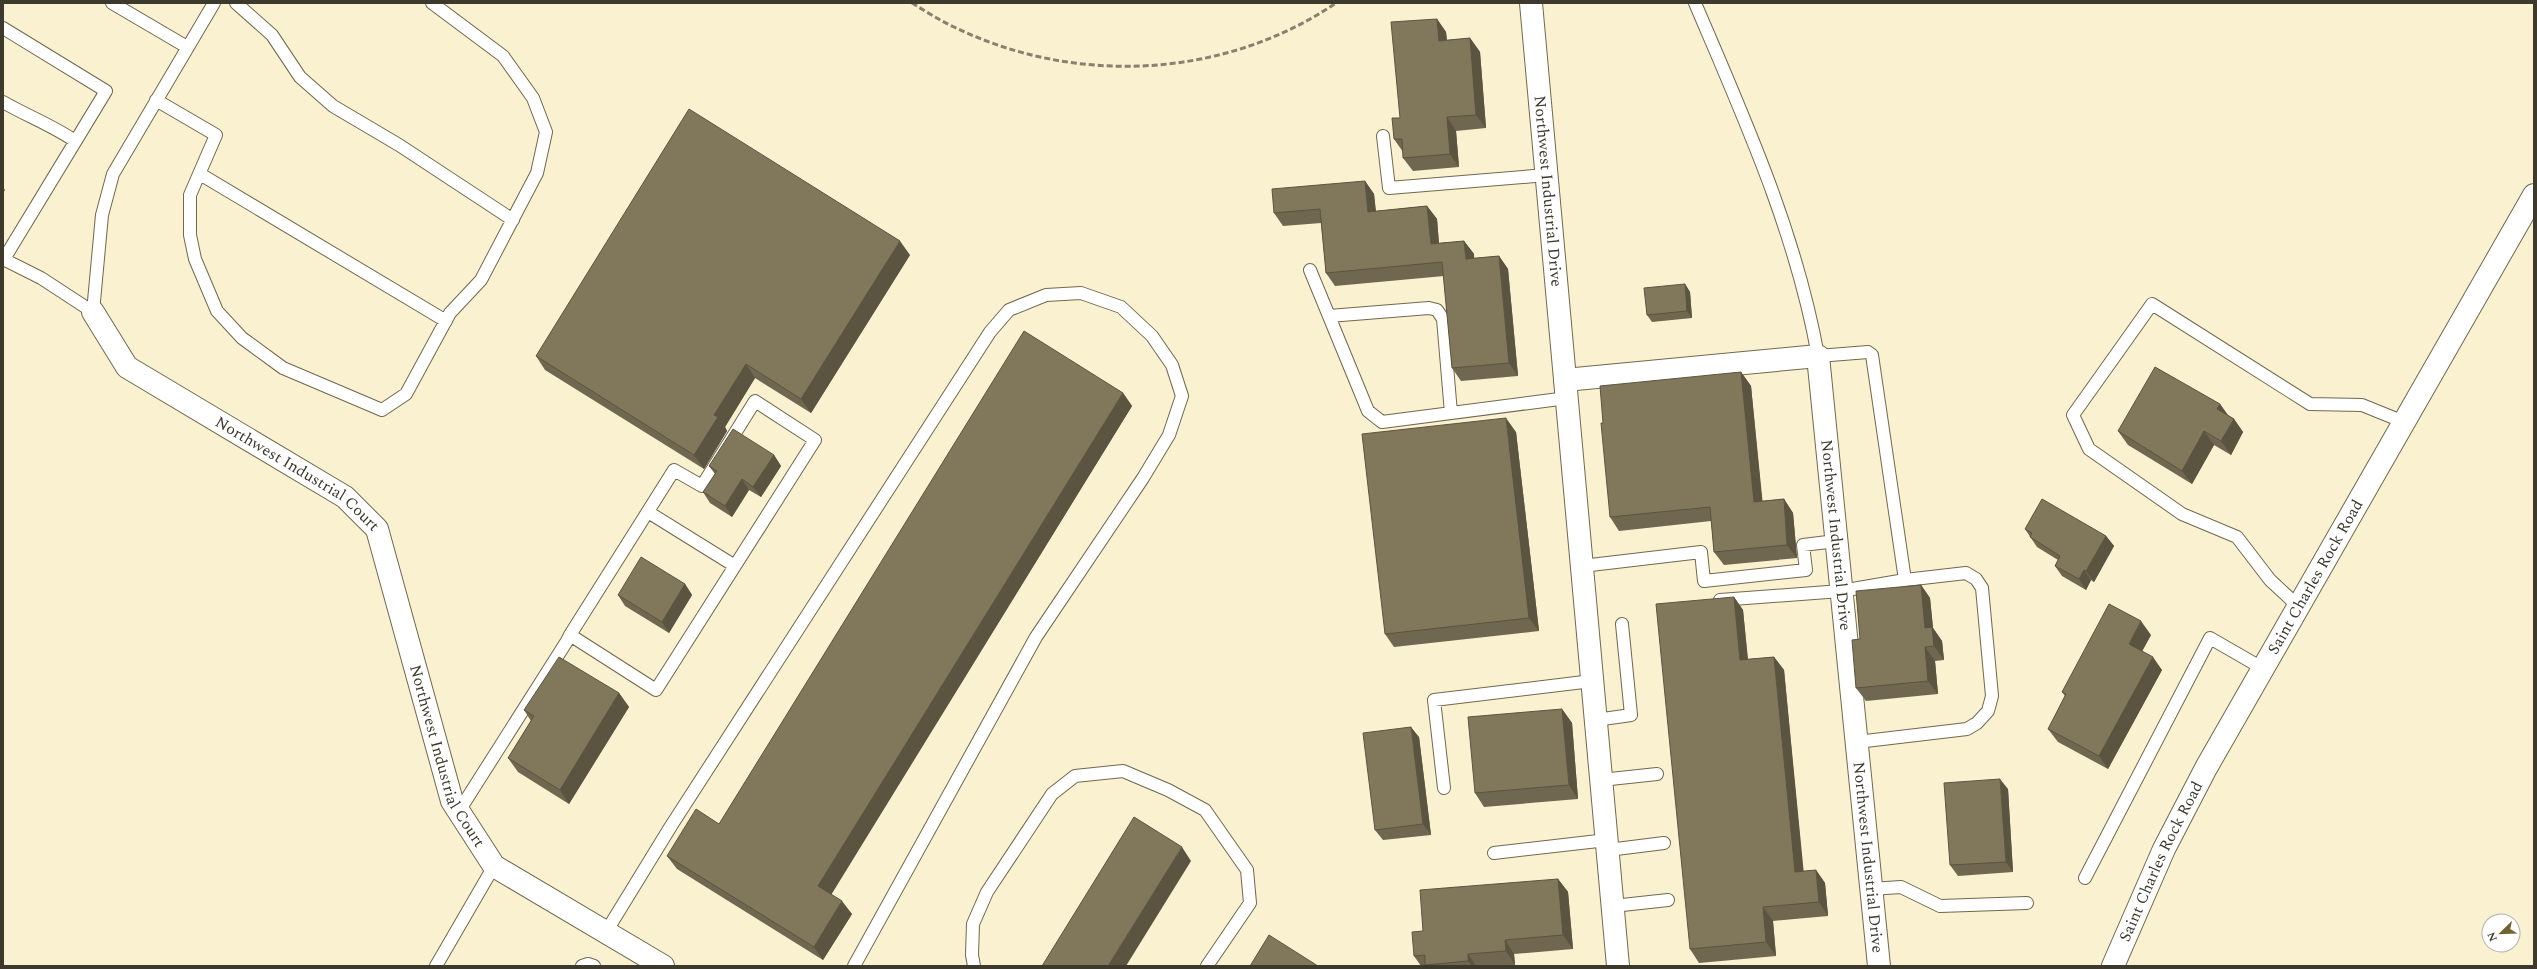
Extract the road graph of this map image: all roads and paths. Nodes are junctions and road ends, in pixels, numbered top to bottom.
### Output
1 (112, 3) edge
2 (214, 3) edge
3 (236, 3) edge
4 (432, 3) edge
5 (1531, 3) edge
6 (1695, 3) edge
7 (3, 28) edge
8 (187, 48) junction
9 (156, 100) junction
10 (3, 102) edge
11 (1383, 136) dead end
12 (75, 141) junction
13 (200, 174) junction
14 (1546, 175) junction
15 (2534, 196) edge
16 (512, 220) junction
17 (4, 259) edge
18 (1310, 270) dead end
19 (94, 312) junction
20 (1329, 316) junction
21 (446, 321) junction
22 (1818, 356) junction
23 (1566, 389) junction
24 (1451, 413) junction
25 (2404, 422) junction
26 (648, 512) junction
27 (1836, 541) junction
28 (735, 566) junction
29 (1582, 566) junction
30 (1905, 580) junction
31 (1841, 591) junction
32 (1711, 601) edge
33 (2298, 606) junction
34 (1622, 624) dead end
35 (570, 635) junction
36 (2262, 668) junction
37 (1592, 681) junction
38 (1596, 720) junction
39 (1857, 742) junction
40 (1657, 774) dead end
41 (1601, 780) junction
42 (1444, 788) dead end
43 (459, 812) junction
44 (1664, 843) dead end
45 (1608, 845) junction
46 (1494, 853) dead end
47 (494, 866) junction
48 (2085, 878) dead end
49 (1871, 889) junction
50 (1668, 900) dead end
51 (2027, 903) dead end
52 (1613, 906) junction
53 (606, 932) junction
54 (436, 966) edge
55 (582, 966) edge
56 (594, 966) edge
57 (663, 966) edge
58 (854, 966) edge
59 (974, 966) edge
60 (1207, 966) edge
61 (1618, 966) edge
62 (1879, 966) edge
63 (2113, 966) edge

1 - 8 lane
2 - 8 lane
3 - 16 lane
4 - 16 lane
5 - 14 street, Northwest Industrial Drive
6 - 22 lane
7 - 12 lane
8 - 9 lane
9 - 13 lane
9 - 19 lane
10 - 12 lane
11 - 14 lane
12 - 17 lane
13 - 21 lane
13 - 21 lane
14 - 23 street, Northwest Industrial Drive
15 - 25 street, Saint Charles Rock Road
16 - 21 lane
17 - 19 lane
18 - 20 lane
19 - 43 street, Northwest Industrial Court
20 - 24 lane
20 - 24 lane
22 - 23 street
22 - 27 street, Northwest Industrial Drive
22 - 30 lane
23 - 24 lane
23 - 29 street, Northwest Industrial Drive
25 - 33 street, Saint Charles Rock Road
25 - 33 lane
26 - 28 lane
26 - 28 lane
26 - 35 lane
27 - 29 lane
27 - 31 street, Northwest Industrial Drive
28 - 35 lane
29 - 37 street, Northwest Industrial Drive
30 - 31 lane
30 - 39 lane
31 - 32 lane
31 - 39 street, Northwest Industrial Drive
33 - 36 street, Saint Charles Rock Road
34 - 38 lane
35 - 43 lane
36 - 48 lane
36 - 63 street, Saint Charles Rock Road
37 - 38 street, Northwest Industrial Drive
37 - 42 lane
38 - 41 street, Northwest Industrial Drive
39 - 49 street, Northwest Industrial Drive
40 - 41 lane
41 - 45 street, Northwest Industrial Drive
43 - 47 street, Northwest Industrial Court
44 - 45 lane
45 - 46 lane
45 - 52 street, Northwest Industrial Drive
47 - 53 street, Northwest Industrial Court
47 - 54 lane, Northwest Industrial Court
49 - 51 lane
49 - 62 street, Northwest Industrial Drive
50 - 52 lane
52 - 61 street, Northwest Industrial Drive
53 - 57 street, Northwest Industrial Court
53 - 58 lane
55 - 56 lane
59 - 60 lane

